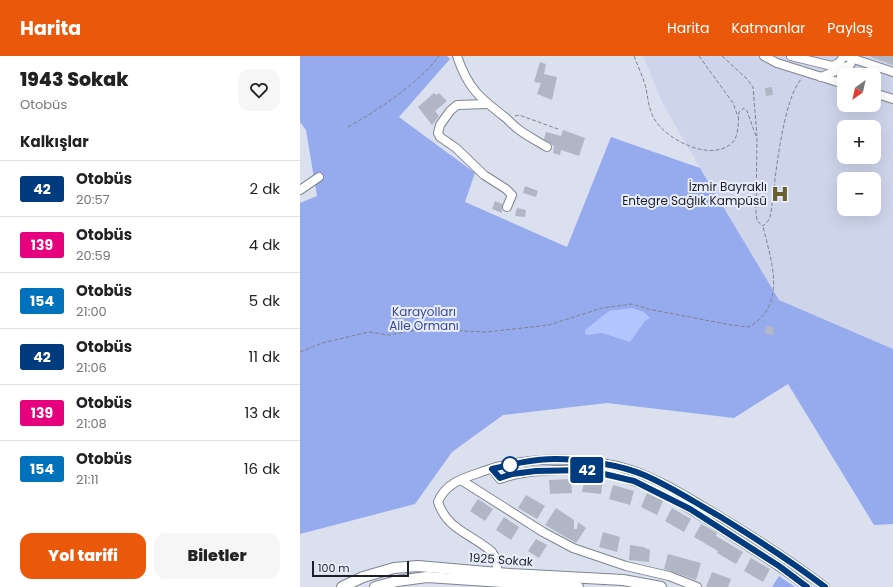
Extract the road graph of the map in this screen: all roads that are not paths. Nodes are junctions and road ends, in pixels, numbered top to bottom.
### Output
1 (458, 56) edge
2 (764, 56) edge
3 (791, 56) edge
4 (844, 56) edge
5 (853, 59) junction
6 (846, 67) joint
7 (893, 72) edge
8 (821, 77) junction
9 (837, 82) edge
10 (881, 95) edge
11 (893, 99) edge
12 (487, 104) junction
13 (547, 147) dead end
14 (319, 177) dead end
15 (300, 190) edge
16 (507, 207) dead end
17 (492, 469) junction
18 (461, 480) junction
19 (498, 573) junction
20 (477, 581) junction
21 (342, 587) edge
22 (375, 587) edge
23 (486, 587) edge
24 (578, 587) edge
25 (662, 587) edge
26 (697, 587) edge
27 (807, 587) edge
28 (825, 587) edge

1 - 12 street
2 - 8 street
3 - 4 street
4 - 5 street
5 - 6 street
5 - 7 street
6 - 8 street
8 - 9 street
10 - 11 street
12 - 13 street
12 - 16 street
14 - 15 street
17 - 18 street
17 - 27 street
17 - 28 street
18 - 19 street
18 - 26 street
19 - 21 main road, 1925 Sokak
19 - 25 main road, 1925 Sokak
20 - 22 main road, 1925 Sokak
20 - 23 street
20 - 24 main road, 1925 Sokak

